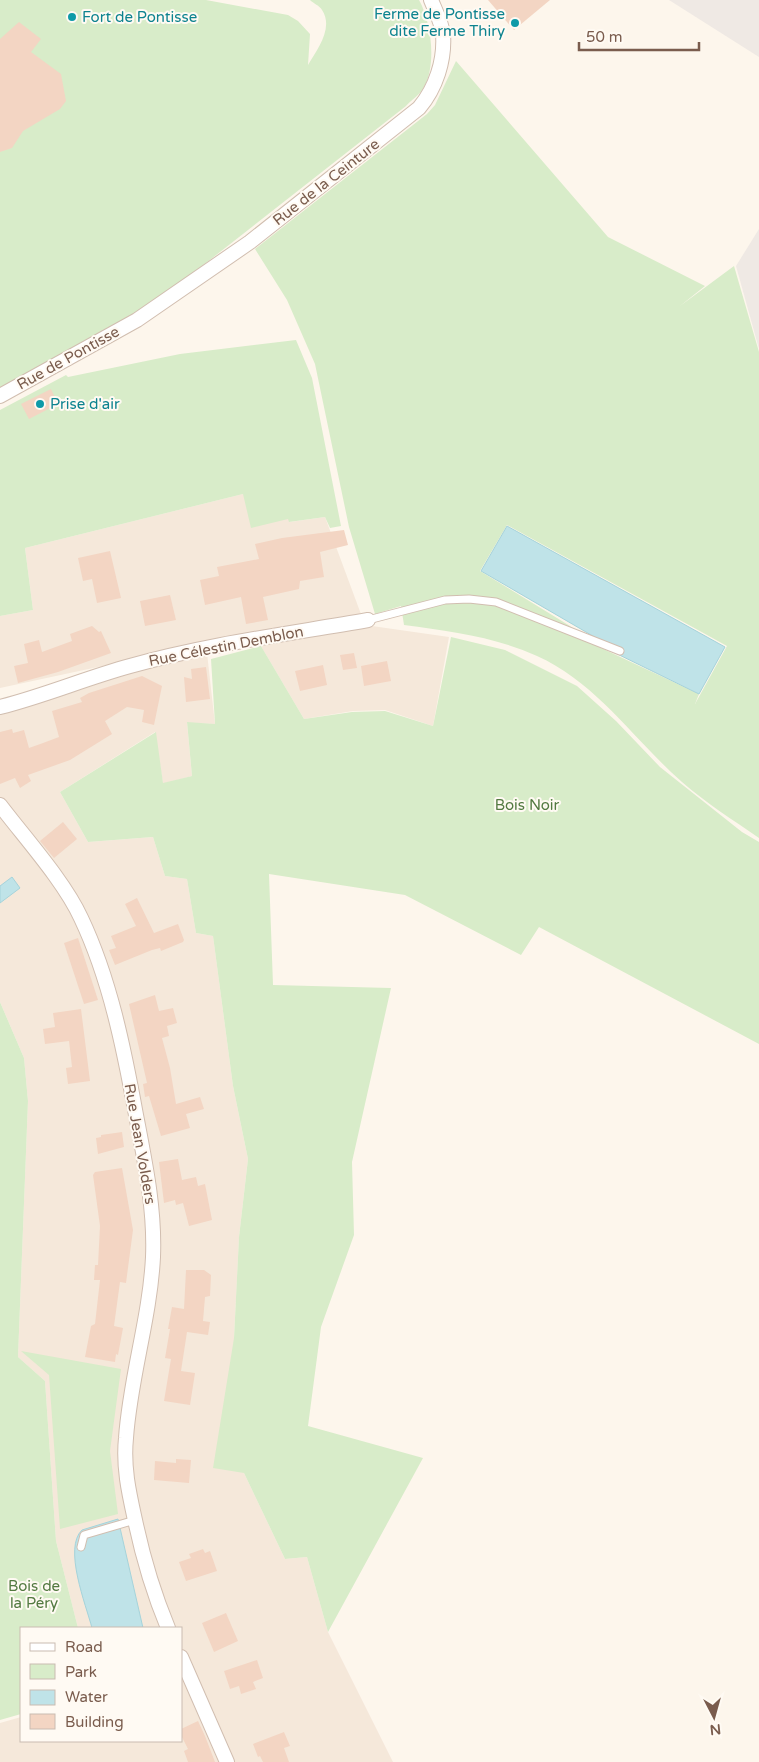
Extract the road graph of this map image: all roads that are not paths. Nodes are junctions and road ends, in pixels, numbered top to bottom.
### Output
1 (431, 0) edge
2 (137, 320) joint
3 (0, 396) edge
4 (368, 620) joint
5 (620, 651) dead end
6 (0, 707) edge
7 (0, 805) edge
8 (135, 1520) junction
9 (81, 1548) dead end
10 (168, 1627) edge
11 (182, 1659) edge
12 (227, 1762) edge

1 - 2 street, Rue de la Ceinture
2 - 3 street, Rue de Pontisse
4 - 5 lane
4 - 6 street, Rue Célestin Demblon
7 - 8 street, Rue Jean Volders
8 - 9 lane
8 - 10 street, Rue Jean Volders
11 - 12 street

